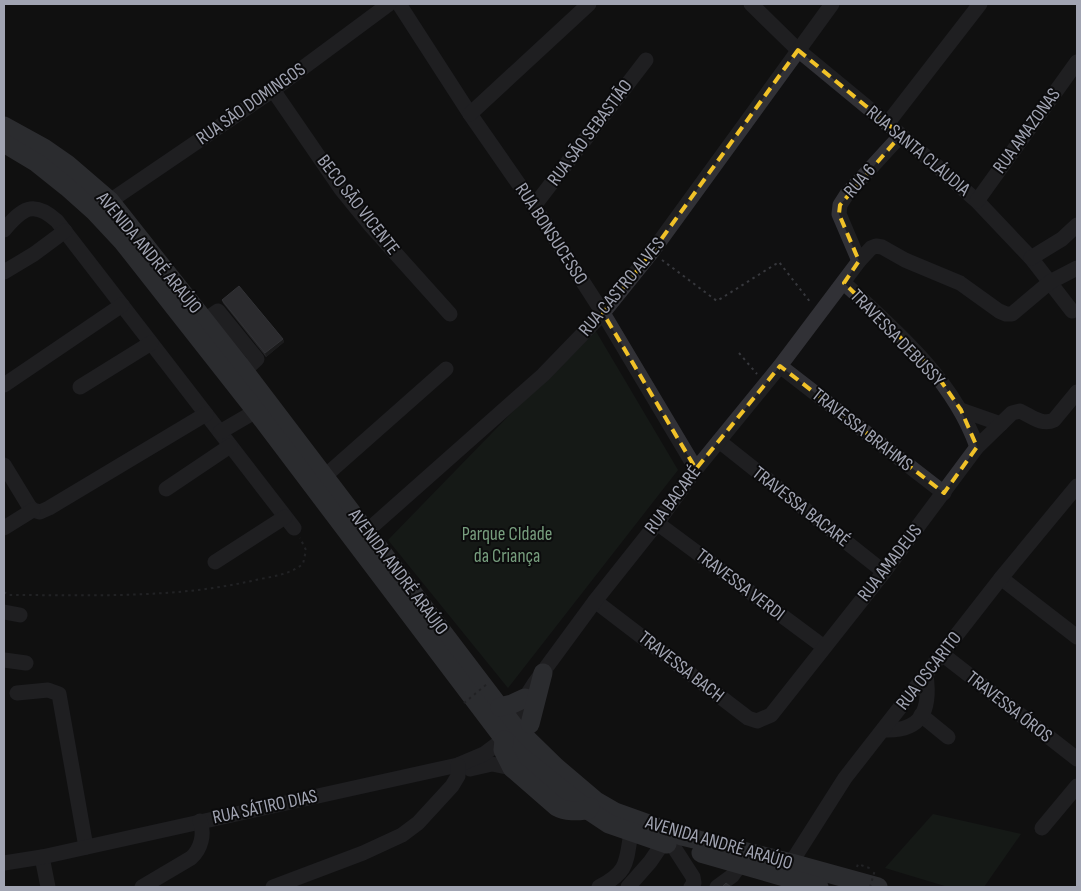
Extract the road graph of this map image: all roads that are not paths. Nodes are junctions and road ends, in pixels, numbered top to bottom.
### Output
1 (389, 4) edge
2 (399, 4) edge
3 (589, 4) edge
4 (751, 4) edge
5 (832, 4) edge
6 (980, 4) edge
7 (798, 50) junction
8 (646, 60) dead end
9 (1076, 67) edge
10 (273, 90) junction
11 (470, 114) junction
12 (887, 124) junction
13 (4, 126) edge
14 (901, 135) junction
15 (4, 143) edge
16 (110, 201) junction
17 (977, 201) junction
18 (534, 206) junction
19 (1077, 225) edge
20 (4, 230) edge
21 (65, 231) junction
22 (1031, 258) junction
23 (859, 261) junction
24 (1077, 268) edge
25 (4, 272) edge
26 (1050, 282) junction
27 (844, 283) junction
28 (122, 305) junction
29 (1072, 311) dead end
30 (602, 313) junction
31 (450, 314) dead end
32 (152, 343) junction
33 (780, 366) junction
34 (446, 369) dead end
35 (4, 385) edge
36 (80, 387) dead end
37 (1077, 392) edge
38 (961, 410) junction
39 (256, 411) junction
40 (206, 414) junction
41 (1000, 424) junction
42 (220, 432) junction
43 (719, 441) junction
44 (230, 446) junction
45 (977, 447) junction
46 (4, 465) edge
47 (696, 469) junction
48 (325, 476) junction
49 (1077, 486) edge
50 (166, 488) dead end
51 (944, 493) junction
52 (1072, 504) edge
53 (34, 510) junction
54 (657, 523) junction
55 (4, 528) edge
56 (367, 531) junction
57 (214, 562) dead end
58 (884, 572) junction
59 (1001, 578) junction
60 (595, 601) junction
61 (4, 612) edge
62 (20, 615) dead end
63 (1077, 637) edge
64 (824, 647) junction
65 (942, 654) junction
66 (4, 660) edge
67 (26, 663) dead end
68 (543, 673) junction
69 (926, 675) junction
70 (17, 692) dead end
71 (525, 698) junction
72 (500, 707) junction
73 (771, 715) joint
74 (921, 715) junction
75 (516, 730) junction
76 (883, 730) junction
77 (948, 737) dead end
78 (1077, 759) edge
79 (512, 768) junction
80 (458, 769) junction
81 (1077, 786) edge
82 (592, 806) junction
83 (200, 821) junction
84 (1042, 828) dead end
85 (631, 832) junction
86 (668, 844) junction
87 (86, 847) junction
88 (42, 856) junction
89 (4, 863) edge
90 (791, 863) junction
91 (740, 865) junction
92 (876, 878) edge
93 (627, 881) edge
94 (698, 886) edge
95 (48, 887) edge
96 (142, 887) edge
97 (273, 887) edge
98 (599, 887) edge
99 (716, 887) edge
100 (819, 887) edge

1 - 10 street, RUA SÃO DOMINGOS
2 - 11 street, RUA BONSUCESSO
3 - 11 street
4 - 7 street, RUA SANTA CLÁUDIA
5 - 7 street, RUA CASTRO ALVES
6 - 12 street
7 - 12 street, RUA SANTA CLÁUDIA
7 - 30 street, RUA CASTRO ALVES
8 - 18 street, RUA SÃO SEBASTIÃO
9 - 17 street, RUA AMAZONAS
10 - 16 street, RUA SÃO DOMINGOS
10 - 31 street, BECO SÃO VICENTE
11 - 18 street, RUA BONSUCESSO
12 - 14 street, RUA SANTA CLÁUDIA
13 - 16 main road, AVENIDA ANDRÉ ARAÚJO
14 - 17 street, RUA SANTA CLÁUDIA
14 - 23 street, RUA 6
15 - 39 main road, AVENIDA ANDRÉ ARAÚJO
16 - 48 main road, AVENIDA ANDRÉ ARAÚJO
17 - 22 street, RUA SANTA CLÁUDIA
18 - 30 street, RUA BONSUCESSO
19 - 22 street
20 - 21 street
21 - 25 street
21 - 28 street
22 - 26 street, RUA SANTA CLÁUDIA
23 - 26 street, RUA BACARÉ
23 - 27 street, RUA BACARÉ
24 - 26 street
26 - 29 street, RUA SANTA CLÁUDIA
27 - 33 street, RUA BACARÉ
27 - 38 street, TRAVESSA DEBUSSY
28 - 32 street
28 - 35 street
30 - 47 street, RUA BONSUCESSO
30 - 56 street, RUA CASTRO ALVES
32 - 36 street
32 - 40 street
33 - 43 street, RUA BACARÉ
33 - 51 street, TRAVESSA BRAHMS
34 - 48 street
37 - 41 street, RUA AMADEUS
38 - 41 street
38 - 45 street, TRAVESSA DEBUSSY
39 - 42 street
39 - 75 main road, AVENIDA ANDRÉ ARAÚJO
40 - 42 street
40 - 53 street
41 - 45 street, RUA AMADEUS
42 - 44 street
43 - 47 street, RUA BACARÉ
43 - 58 street, TRAVESSA BACARÉ
44 - 50 street
44 - 57 street
45 - 51 street, RUA AMADEUS
46 - 53 street
47 - 54 street, RUA BACARÉ
48 - 56 main road, AVENIDA ANDRÉ ARAÚJO
49 - 52 street, RUA OSCARITO
51 - 58 street, RUA AMADEUS
52 - 59 street, RUA OSCARITO
53 - 55 street
54 - 60 street, RUA BACARÉ
54 - 64 street, TRAVESSA VERDI
56 - 72 main road, AVENIDA ANDRÉ ARAÚJO
58 - 64 street, RUA AMADEUS
59 - 63 street
59 - 65 street, RUA OSCARITO
60 - 68 street, RUA BACARÉ
60 - 73 street, TRAVESSA BACH
61 - 62 street
64 - 73 street, RUA AMADEUS
65 - 69 street, RUA OSCARITO
65 - 78 street, TRAVESSA ÓROS
66 - 67 street
68 - 71 street, RUA BACARÉ
68 - 75 main road
69 - 74 street
69 - 76 street, RUA OSCARITO
70 - 87 street
71 - 72 main road
71 - 75 street, RUA BACARÉ
72 - 75 main road, AVENIDA ANDRÉ ARAÚJO
74 - 76 street
74 - 77 street
75 - 79 main road
75 - 80 street, RUA SÁTIRO DIAS
75 - 82 main road, AVENIDA ANDRÉ ARAÚJO
76 - 90 street, RUA OSCARITO
79 - 80 street, RUA SÁTIRO DIAS
79 - 82 main road
80 - 83 street, RUA SÁTIRO DIAS
80 - 97 street
81 - 84 street
82 - 85 main road, AVENIDA ANDRÉ ARAÚJO
82 - 90 main road, AVENIDA ANDRÉ ARAÚJO
83 - 87 street, RUA SÁTIRO DIAS
83 - 96 street
85 - 86 main road, AVENIDA ANDRÉ ARAÚJO
85 - 93 street
86 - 91 main road, AVENIDA ANDRÉ ARAÚJO
86 - 93 street
86 - 94 street
87 - 88 street, RUA SÁTIRO DIAS
88 - 89 street, RUA SÁTIRO DIAS
88 - 95 street
90 - 92 main road, AVENIDA ANDRÉ ARAÚJO
91 - 99 street
91 - 100 main road, AVENIDA ANDRÉ ARAÚJO
93 - 98 street

